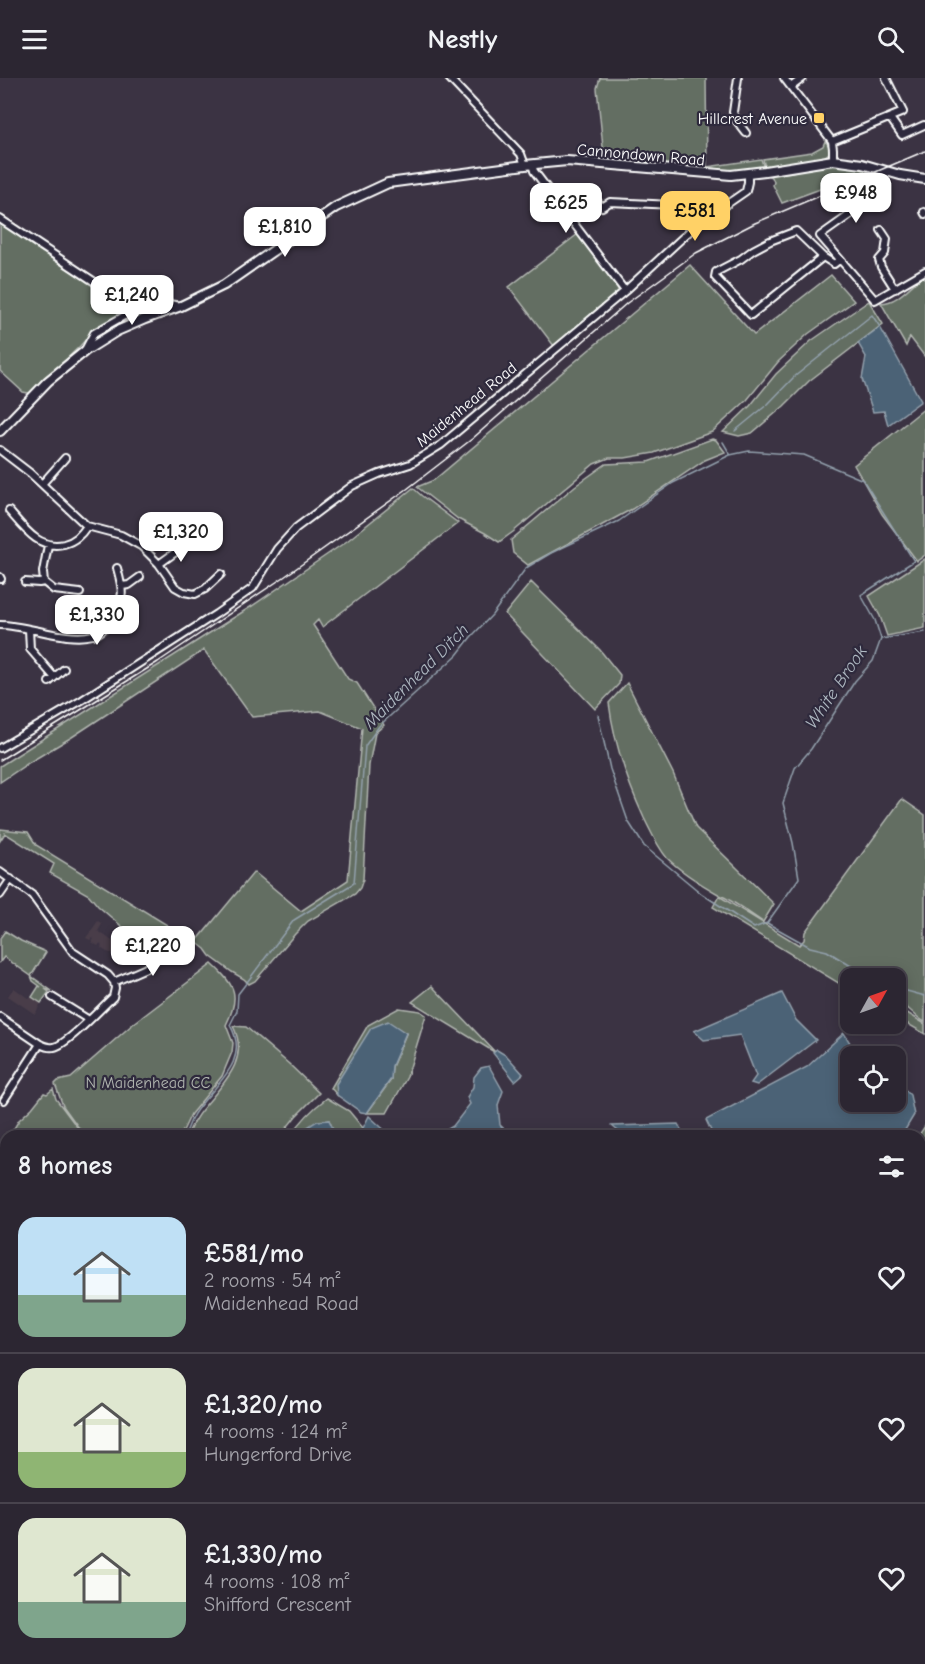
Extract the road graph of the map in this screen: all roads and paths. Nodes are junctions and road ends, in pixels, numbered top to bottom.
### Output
1 (449, 78) edge
2 (738, 78) edge
3 (784, 78) edge
4 (803, 78) edge
5 (886, 78) edge
6 (791, 87) junction
7 (890, 118) junction
8 (924, 125) edge
9 (746, 133) dead end
10 (831, 141) junction
11 (833, 160) junction
12 (528, 164) junction
13 (748, 174) junction
14 (925, 179) edge
15 (879, 194) dead end
16 (594, 197) dead end
17 (708, 217) junction
18 (0, 219) edge
19 (881, 230) dead end
20 (823, 257) junction
21 (839, 260) junction
22 (925, 271) edge
23 (895, 289) junction
24 (625, 291) junction
25 (181, 306) junction
26 (134, 313) junction
27 (85, 351) junction
28 (0, 430) edge
29 (0, 450) edge
30 (65, 458) dead end
31 (42, 484) junction
32 (10, 515) dead end
33 (87, 526) junction
34 (185, 542) dead end
35 (48, 545) junction
36 (159, 564) junction
37 (117, 568) dead end
38 (221, 574) dead end
39 (140, 577) dead end
40 (26, 582) dead end
41 (44, 582) junction
42 (73, 584) dead end
43 (122, 586) junction
44 (0, 626) edge
45 (29, 629) junction
46 (64, 669) dead end
47 (0, 748) edge
48 (0, 872) edge
49 (11, 879) junction
50 (0, 896) edge
51 (173, 943) dead end
52 (114, 982) junction
53 (55, 1000) dead end
54 (0, 1017) edge
55 (89, 1020) junction
56 (40, 1044) junction
57 (4, 1100) dead end

1 - 12 street
2 - 9 street
3 - 6 street
4 - 6 street
5 - 7 street
6 - 10 street
7 - 8 street
7 - 10 street
10 - 11 street
11 - 13 main road
11 - 14 main road
12 - 13 main road, Cannondown Road
12 - 24 street
12 - 25 main road, Cannondown Road
13 - 17 street, Maidenhead Road
15 - 21 street
16 - 17 street
17 - 24 street, Maidenhead Road
18 - 26 street
19 - 23 street
20 - 20 street
20 - 21 street
21 - 23 street
22 - 23 street
24 - 47 street, Maidenhead Road
25 - 26 street
25 - 27 main road, Cannondown Road
26 - 27 street
27 - 28 main road, Cannondown Road
29 - 31 street
30 - 31 street
31 - 33 street
32 - 35 street
33 - 35 street
33 - 36 street
34 - 36 street
35 - 41 street
36 - 38 street
37 - 43 street
39 - 43 street
40 - 41 street
41 - 42 street
43 - 45 street
44 - 45 street
45 - 46 street
48 - 49 street
49 - 50 street
49 - 52 street
51 - 52 street
52 - 55 street
53 - 55 street
54 - 56 street
55 - 56 street
56 - 57 street

